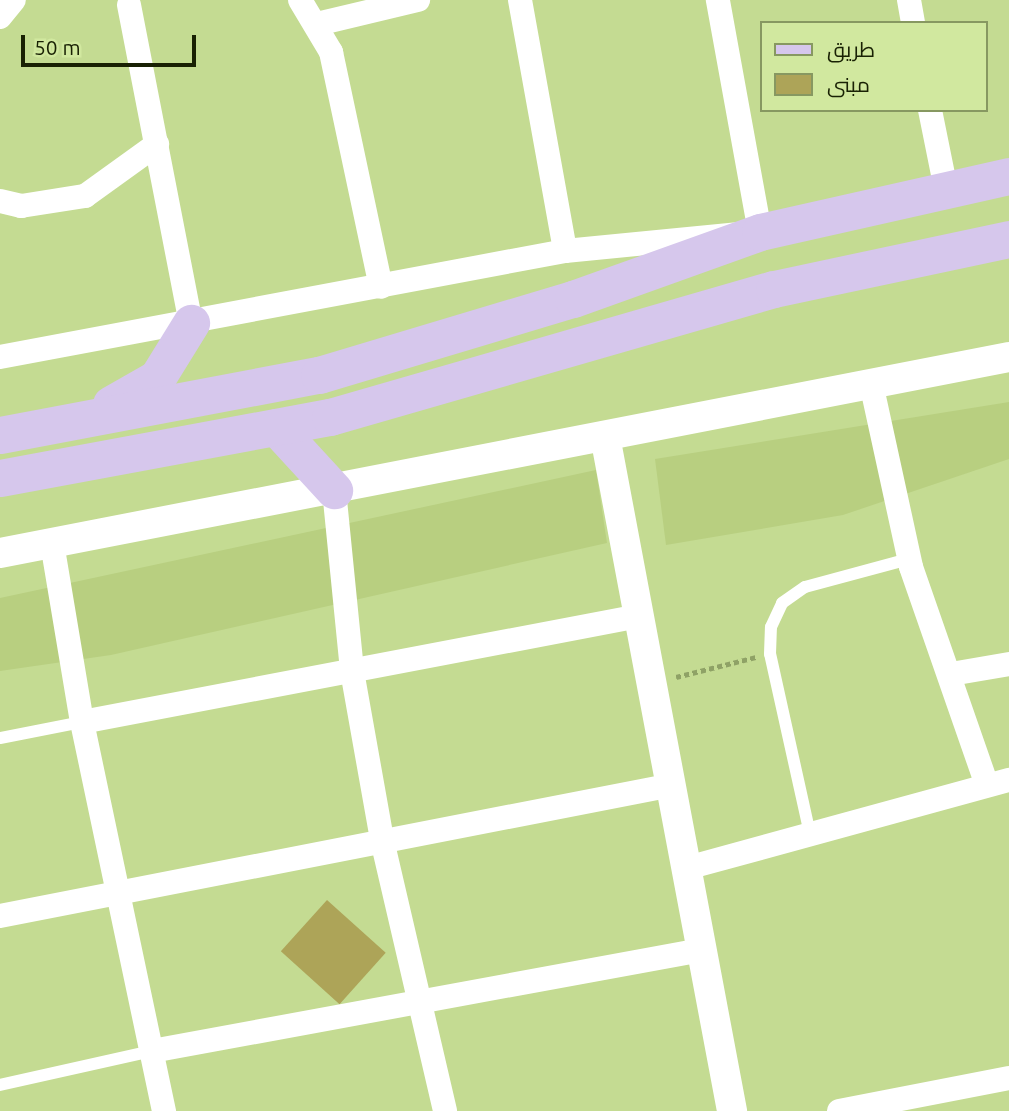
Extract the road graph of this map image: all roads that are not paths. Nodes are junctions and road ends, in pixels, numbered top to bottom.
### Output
1 (14, 0) edge
2 (300, 0) edge
3 (418, 0) edge
4 (520, 0) edge
5 (718, 0) edge
6 (909, 0) edge
7 (127, 2) edge
8 (0, 17) edge
9 (913, 21) edge
10 (317, 24) junction
11 (930, 112) edge
12 (157, 144) junction
13 (1009, 176) edge
14 (946, 189) junction
15 (0, 201) edge
16 (760, 232) junction
17 (1009, 239) edge
18 (565, 251) junction
19 (381, 287) junction
20 (191, 323) junction
21 (0, 357) edge
22 (1009, 357) edge
23 (871, 383) junction
24 (276, 427) junction
25 (49, 428) junction
26 (0, 435) edge
27 (605, 436) junction
28 (0, 478) edge
29 (334, 489) junction
30 (52, 543) junction
31 (0, 553) edge
32 (909, 559) junction
33 (639, 617) junction
34 (1009, 664) edge
35 (352, 671) junction
36 (951, 674) junction
37 (82, 722) junction
38 (0, 738) edge
39 (998, 783) edge
40 (671, 785) junction
41 (810, 834) junction
42 (382, 839) junction
43 (687, 868) junction
44 (120, 892) junction
45 (0, 916) edge
46 (701, 950) junction
47 (416, 999) junction
48 (152, 1051) junction
49 (1009, 1078) edge
50 (0, 1085) edge
51 (164, 1111) edge
52 (445, 1111) edge
53 (732, 1111) edge
54 (839, 1111) edge

1 - 8 street
2 - 10 street
3 - 10 street
4 - 18 street
5 - 16 street
6 - 9 street
7 - 12 street
10 - 19 street
11 - 14 street
12 - 15 street
12 - 20 street
13 - 14 main road
14 - 16 main road
16 - 18 street
16 - 25 main road
17 - 24 main road
18 - 19 street
19 - 20 street
20 - 21 street
20 - 25 main road
22 - 23 street
23 - 27 street
23 - 32 street
24 - 28 main road
24 - 29 main road
25 - 26 main road
27 - 29 street
27 - 33 street
29 - 30 street
29 - 35 street
30 - 31 street
30 - 37 street
32 - 36 street
32 - 41 lane
33 - 35 street
33 - 40 street
34 - 36 street
35 - 37 street
35 - 42 street
36 - 39 street
37 - 38 lane
37 - 44 street
39 - 41 street
40 - 42 street
40 - 43 street
41 - 43 street
42 - 44 street
42 - 47 street
43 - 46 street
44 - 45 street
44 - 48 street
46 - 47 street
46 - 53 street
47 - 48 street
47 - 52 street
48 - 50 lane
48 - 51 street
49 - 54 street

